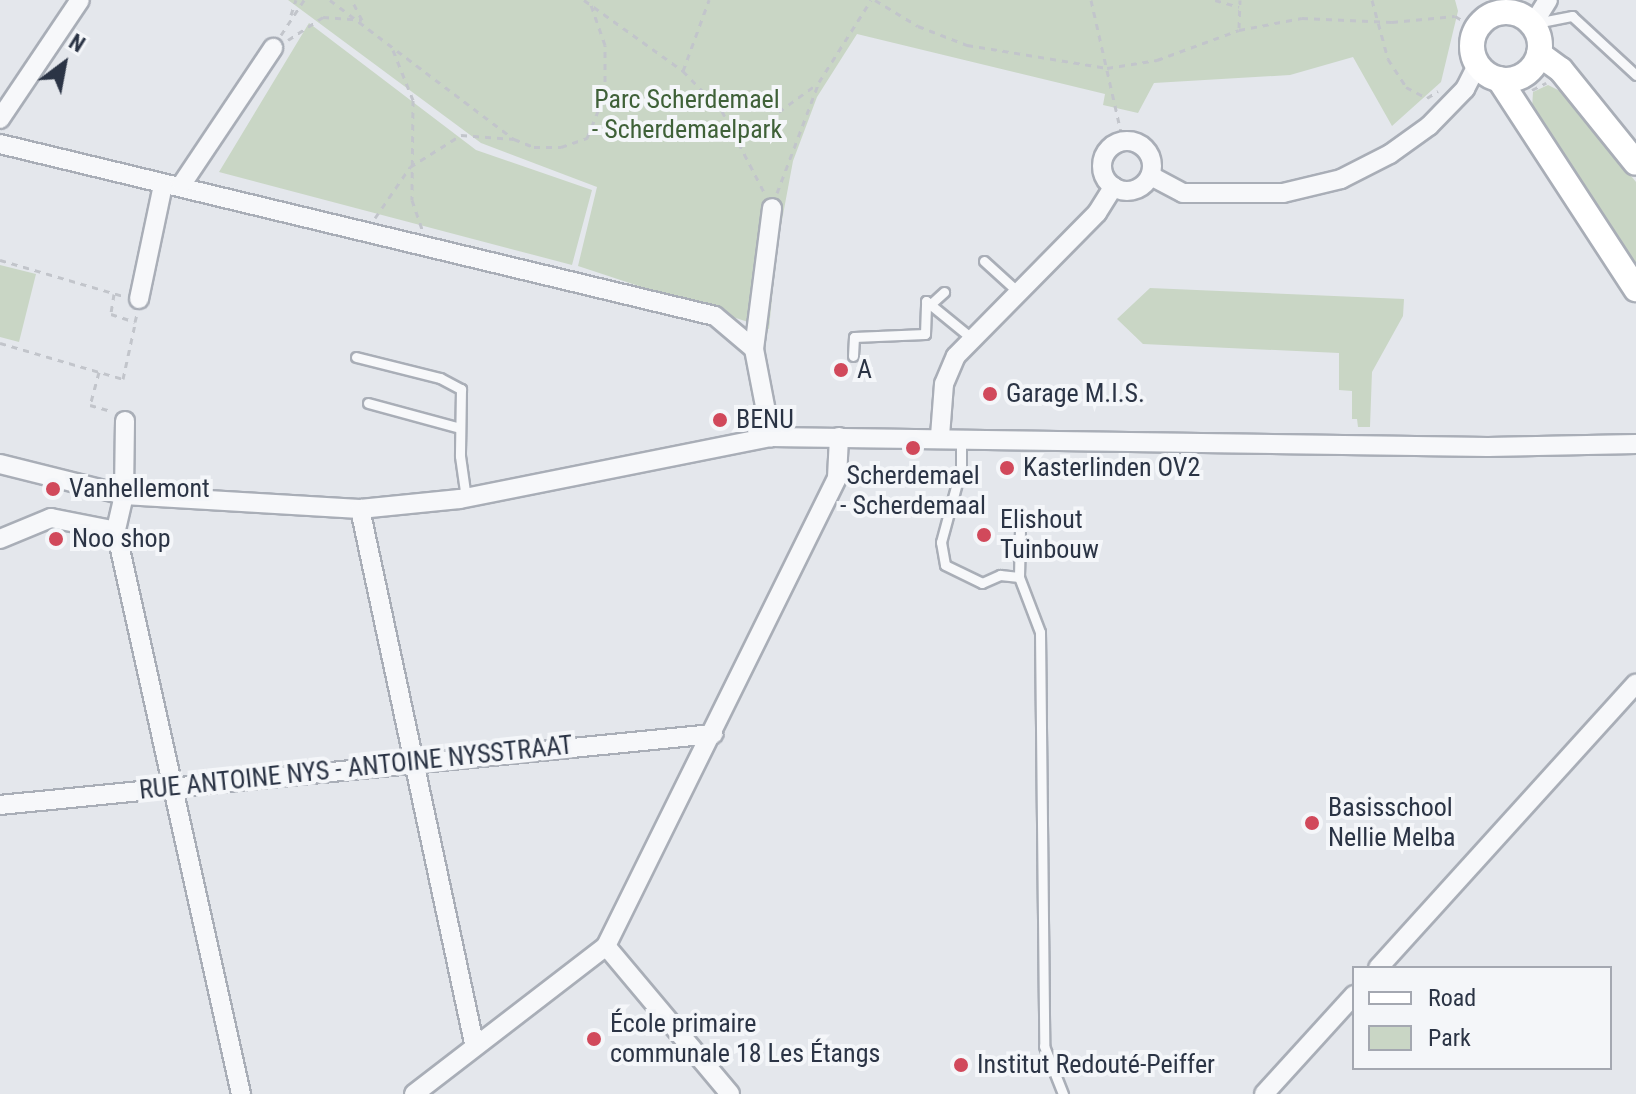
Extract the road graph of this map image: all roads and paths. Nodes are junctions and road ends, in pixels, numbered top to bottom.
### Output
1 (80, 0) edge
2 (296, 0) edge
3 (304, 0) edge
4 (330, 0) edge
5 (352, 0) edge
6 (584, 0) edge
7 (709, 0) edge
8 (873, 0) edge
9 (1091, 0) edge
10 (1215, 0) edge
11 (1240, 0) edge
12 (1372, 0) edge
13 (1548, 0) edge
14 (591, 5) junction
15 (1502, 6) edge
16 (1239, 7) junction
17 (289, 20) junction
18 (362, 20) junction
19 (1375, 20) junction
20 (1533, 24) junction
21 (1476, 28) junction
22 (1239, 30) junction
23 (273, 48) dead end
24 (393, 50) junction
25 (1539, 54) junction
26 (1477, 65) junction
27 (1107, 68) junction
28 (683, 71) junction
29 (1636, 75) edge
30 (1499, 79) junction
31 (819, 82) junction
32 (1443, 95) dead end
33 (0, 119) edge
34 (514, 139) junction
35 (740, 140) junction
36 (1123, 141) junction
37 (0, 144) edge
38 (1636, 163) edge
39 (410, 167) junction
40 (1151, 176) junction
41 (172, 185) junction
42 (1113, 187) junction
43 (772, 208) junction
44 (364, 233) junction
45 (430, 250) junction
46 (0, 260) edge
47 (984, 261) dead end
48 (1636, 289) edge
49 (1017, 291) junction
50 (944, 292) dead end
51 (114, 294) dead end
52 (139, 299) dead end
53 (933, 302) junction
54 (135, 322) dead end
55 (970, 337) junction
56 (0, 343) edge
57 (754, 349) junction
58 (853, 356) dead end
59 (356, 357) dead end
60 (99, 372) junction
61 (368, 403) dead end
62 (118, 422) joint
63 (460, 428) junction
64 (940, 436) junction
65 (961, 436) junction
66 (771, 437) junction
67 (839, 437) junction
68 (1636, 444) edge
69 (0, 464) edge
70 (124, 495) junction
71 (466, 498) junction
72 (360, 509) junction
73 (1020, 530) dead end
74 (116, 531) junction
75 (0, 539) edge
76 (1019, 577) junction
77 (1636, 683) edge
78 (713, 734) junction
79 (411, 761) junction
80 (170, 786) junction
81 (0, 805) edge
82 (606, 946) junction
83 (1380, 966) edge
84 (1352, 997) edge
85 (474, 1043) junction
86 (241, 1094) edge
87 (414, 1094) edge
88 (730, 1094) edge
89 (1063, 1094) edge
90 (1264, 1094) edge

1 - 33 street
2 - 17 path
3 - 17 path
4 - 18 path
5 - 18 path
6 - 14 path
7 - 28 path
8 - 27 path
8 - 31 path
9 - 27 path
10 - 16 path
11 - 16 path
12 - 19 path
13 - 20 street
14 - 28 path
14 - 34 path
15 - 20 street
15 - 21 street
16 - 22 path
17 - 18 path
18 - 24 path
19 - 21 path
19 - 22 path
19 - 32 path
20 - 25 street
20 - 29 lane
21 - 26 street
22 - 27 path
23 - 41 street
24 - 34 path
24 - 39 path
25 - 30 street
25 - 38 street
26 - 30 street
26 - 40 street
27 - 36 path
28 - 35 path
30 - 48 street
31 - 35 path
31 - 43 path
34 - 39 path
35 - 43 path
36 - 40 street
36 - 42 street
37 - 41 street
39 - 44 path
39 - 45 path
40 - 42 street
41 - 44 street
41 - 52 street
42 - 49 street
43 - 57 street
44 - 45 street
45 - 57 street
46 - 51 path
47 - 49 lane
49 - 55 street
50 - 53 lane
53 - 55 lane
53 - 58 lane
54 - 60 path
55 - 64 street
56 - 60 path
57 - 66 street
59 - 63 lane
60 - 62 path
61 - 63 lane
62 - 70 street
63 - 71 lane
64 - 65 street
64 - 67 street
65 - 68 street
65 - 76 lane
66 - 67 street
66 - 71 street
67 - 78 street
69 - 70 street
70 - 72 street
70 - 74 street
71 - 72 street
72 - 79 street
73 - 76 lane
74 - 75 street
74 - 80 street
76 - 89 lane
77 - 83 street
78 - 79 street, RUE ANTOINE NYS - ANTOINE NYSSTRAAT
78 - 82 street
79 - 80 street, RUE ANTOINE NYS - ANTOINE NYSSTRAAT
79 - 85 street
80 - 81 street, RUE ANTOINE NYS - ANTOINE NYSSTRAAT
80 - 86 street
82 - 85 street
82 - 88 street
84 - 90 street
85 - 87 street

